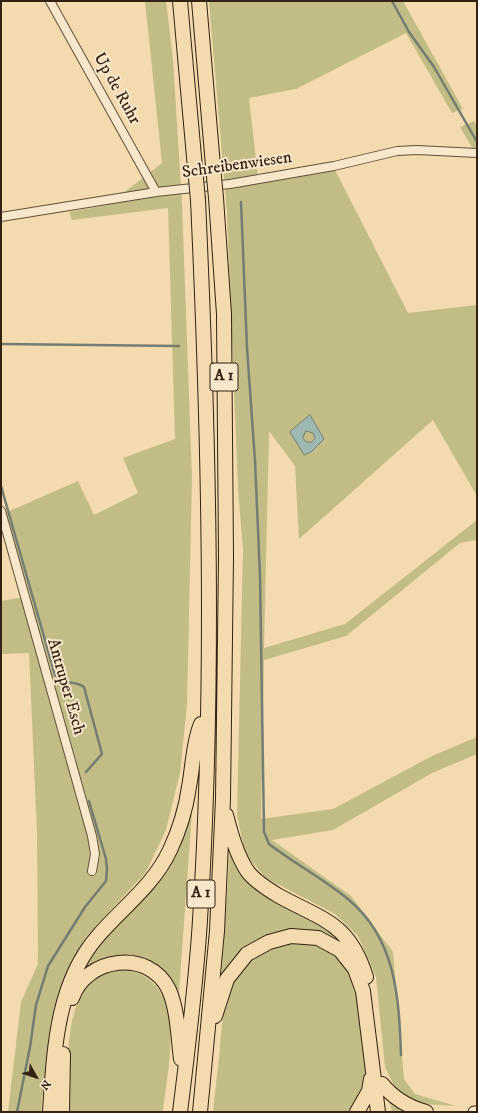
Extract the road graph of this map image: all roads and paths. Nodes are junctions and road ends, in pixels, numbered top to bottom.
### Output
1 (50, 1) edge
2 (180, 1) edge
3 (199, 1) edge
4 (477, 153) edge
5 (156, 192) junction
6 (1, 217) edge
7 (1, 511) edge
8 (208, 705) junction
9 (223, 799) junction
10 (92, 871) dead end
11 (204, 1065) junction
12 (372, 1072) junction
13 (184, 1082) junction
14 (382, 1084) junction
15 (50, 1112) edge
16 (62, 1112) edge
17 (180, 1112) edge
18 (200, 1112) edge
19 (358, 1112) edge
20 (378, 1112) edge
21 (387, 1112) edge
22 (426, 1112) edge

1 - 5 street, Up de Ruhr
2 - 8 highway, A 1, bridge
3 - 9 highway, A 1, bridge
4 - 5 street, Schreibenwiesen
5 - 6 street, Schreibenwiesen
7 - 10 street, Antruper Esch
8 - 13 highway, A 1
8 - 15 highway
9 - 11 highway, A 1
9 - 14 highway
11 - 12 highway
11 - 18 highway, A 1
12 - 19 highway
12 - 20 highway
13 - 16 highway
13 - 17 highway, A 1
14 - 21 highway
14 - 22 highway

